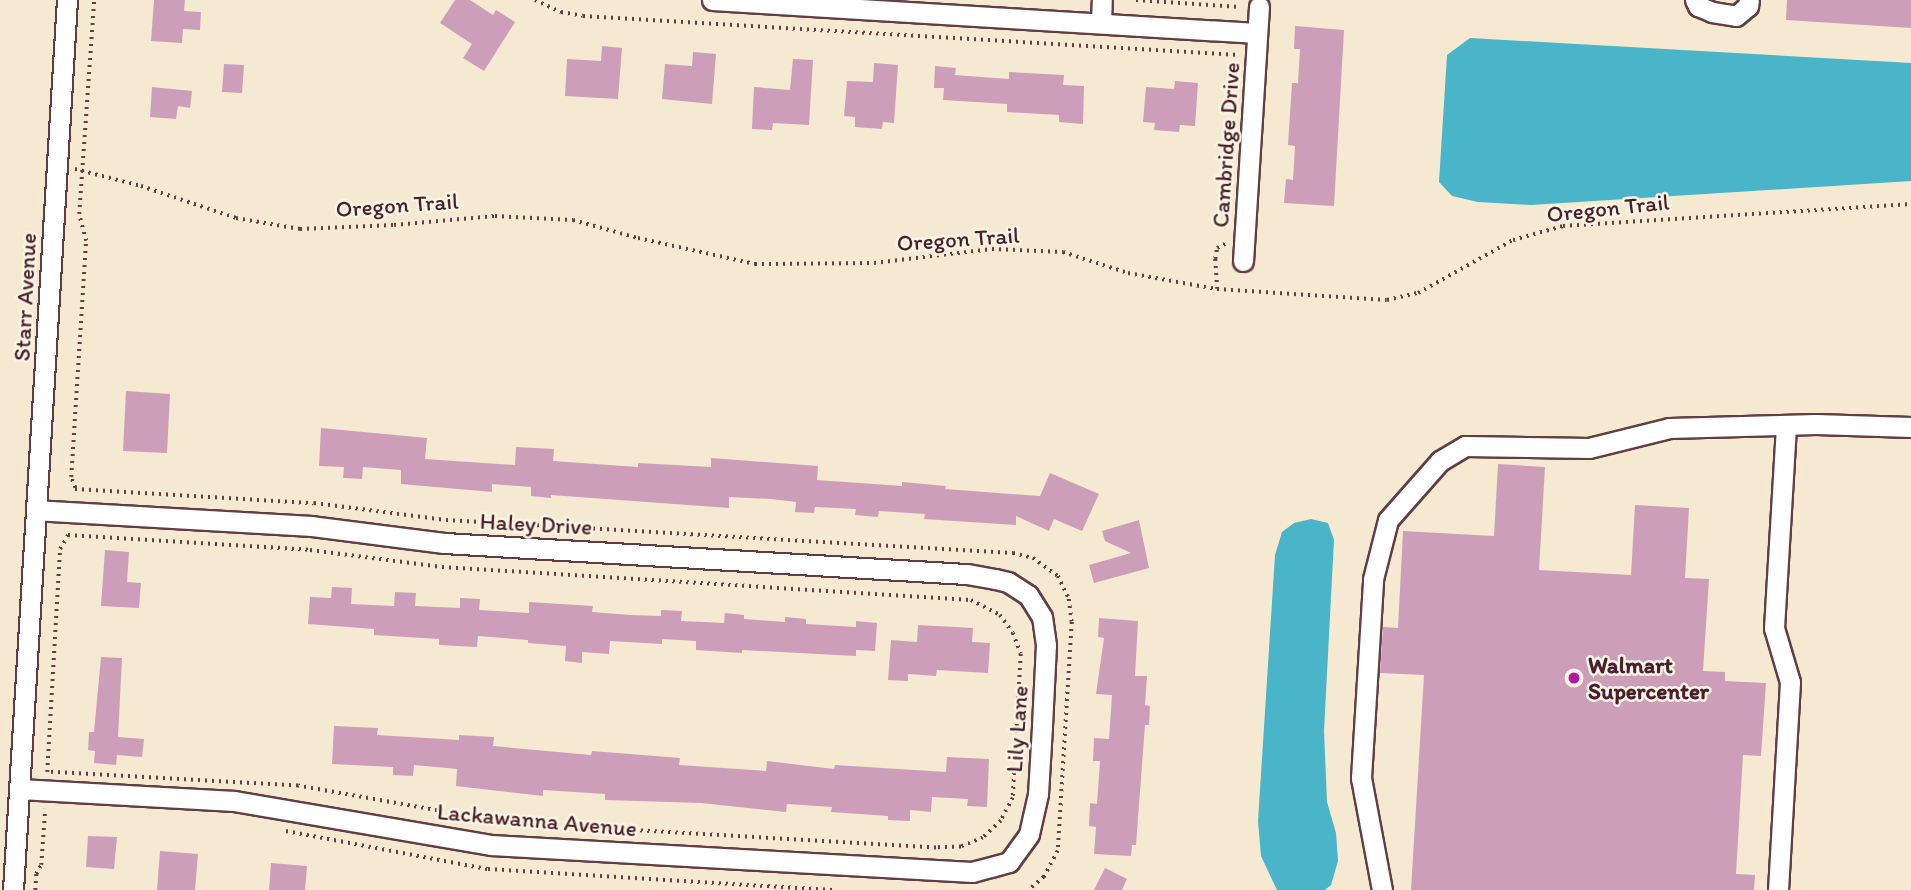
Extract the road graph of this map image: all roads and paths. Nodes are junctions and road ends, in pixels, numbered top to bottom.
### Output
1 (67, 0) edge
2 (94, 0) edge
3 (534, 0) edge
4 (712, 0) edge
5 (1102, 0) edge
6 (1136, 0) edge
7 (1695, 0) edge
8 (1749, 0) edge
9 (1254, 7) joint
10 (1101, 23) junction
11 (1257, 33) junction
12 (1246, 56) dead end
13 (84, 169) junction
14 (1911, 204) edge
15 (1243, 261) dead end
16 (1786, 425) junction
17 (1911, 427) edge
18 (37, 510) junction
19 (74, 512) junction
20 (73, 535) junction
21 (1028, 595) joint
22 (47, 781) junction
23 (20, 789) junction
24 (323, 839) dead end
25 (1009, 862) joint
26 (13, 890) edge
27 (35, 890) edge
28 (836, 890) edge
29 (1382, 890) edge
30 (1778, 890) edge

1 - 18 street, Starr Avenue
2 - 13 path
3 - 12 path
4 - 10 street, Cambridge Drive
5 - 10 street
6 - 9 path
7 - 8 street
9 - 11 street, Cambridge Drive
10 - 11 street, Cambridge Drive
11 - 15 street, Cambridge Drive
13 - 14 path, Oregon Trail
13 - 19 path
16 - 17 street
16 - 29 street
16 - 30 street
18 - 19 street, Haley Drive
18 - 23 street, Starr Avenue
19 - 20 path
19 - 21 street, Haley Drive
20 - 22 path
20 - 22 path
21 - 25 street, Lily Lane
22 - 23 street, Lackawanna Avenue
22 - 25 street, Lackawanna Avenue
22 - 27 path
23 - 26 street, Starr Avenue
24 - 28 path

